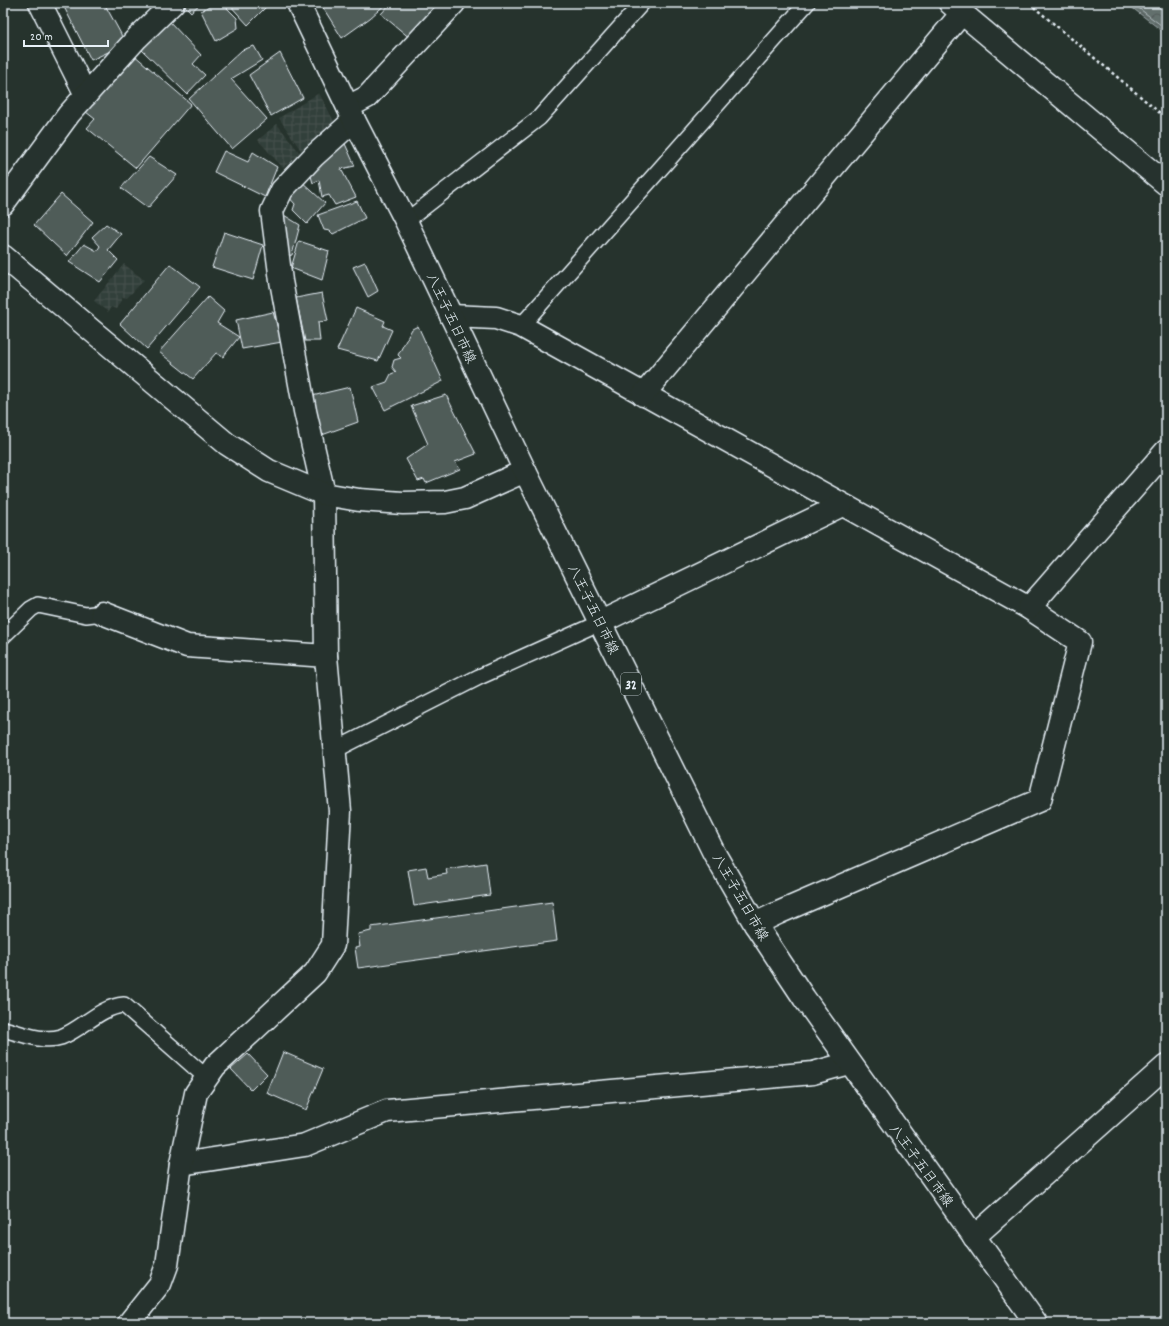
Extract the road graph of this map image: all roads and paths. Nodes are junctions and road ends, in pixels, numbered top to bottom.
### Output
1 (40, 3) edge
2 (173, 3) edge
3 (298, 3) edge
4 (454, 3) edge
5 (642, 3) edge
6 (807, 3) edge
7 (1029, 3) edge
8 (956, 8) edge
9 (86, 95) junction
10 (351, 113) junction
11 (1166, 118) edge
12 (1166, 184) edge
13 (3, 204) edge
14 (406, 221) junction
15 (3, 256) edge
16 (451, 316) junction
17 (521, 326) junction
18 (643, 395) junction
19 (1166, 451) edge
20 (525, 471) junction
21 (324, 494) junction
22 (842, 505) junction
23 (1028, 608) junction
24 (102, 613) joint
25 (601, 622) junction
26 (3, 636) edge
27 (326, 656) junction
28 (335, 750) junction
29 (755, 924) junction
30 (3, 1029) edge
31 (849, 1063) junction
32 (1166, 1066) edge
33 (207, 1078) junction
34 (181, 1164) junction
35 (974, 1238) junction
36 (129, 1323) edge
37 (1036, 1323) edge

1 - 9 street
2 - 9 street
3 - 10 street, 八王子五日市線 / 32
4 - 10 street
5 - 14 lane
6 - 17 lane
7 - 11 path
8 - 12 street
8 - 18 street
9 - 13 street
10 - 14 street, 八王子五日市線 / 32
10 - 21 street
14 - 16 street, 八王子五日市線 / 32
15 - 21 street
16 - 17 street
16 - 20 street, 八王子五日市線 / 32
17 - 18 street
18 - 22 street
19 - 23 street
20 - 21 street
20 - 25 street, 八王子五日市線 / 32
21 - 27 street
22 - 23 street
22 - 25 street
23 - 29 street
24 - 26 lane
24 - 27 street
25 - 28 lane
25 - 29 street, 八王子五日市線 / 32
27 - 28 street
28 - 33 street
29 - 31 street, 八王子五日市線 / 32
30 - 33 lane
31 - 34 street
31 - 35 street, 八王子五日市線 / 32
32 - 35 street
33 - 34 street
34 - 36 street
35 - 37 street, 八王子五日市線 / 32

